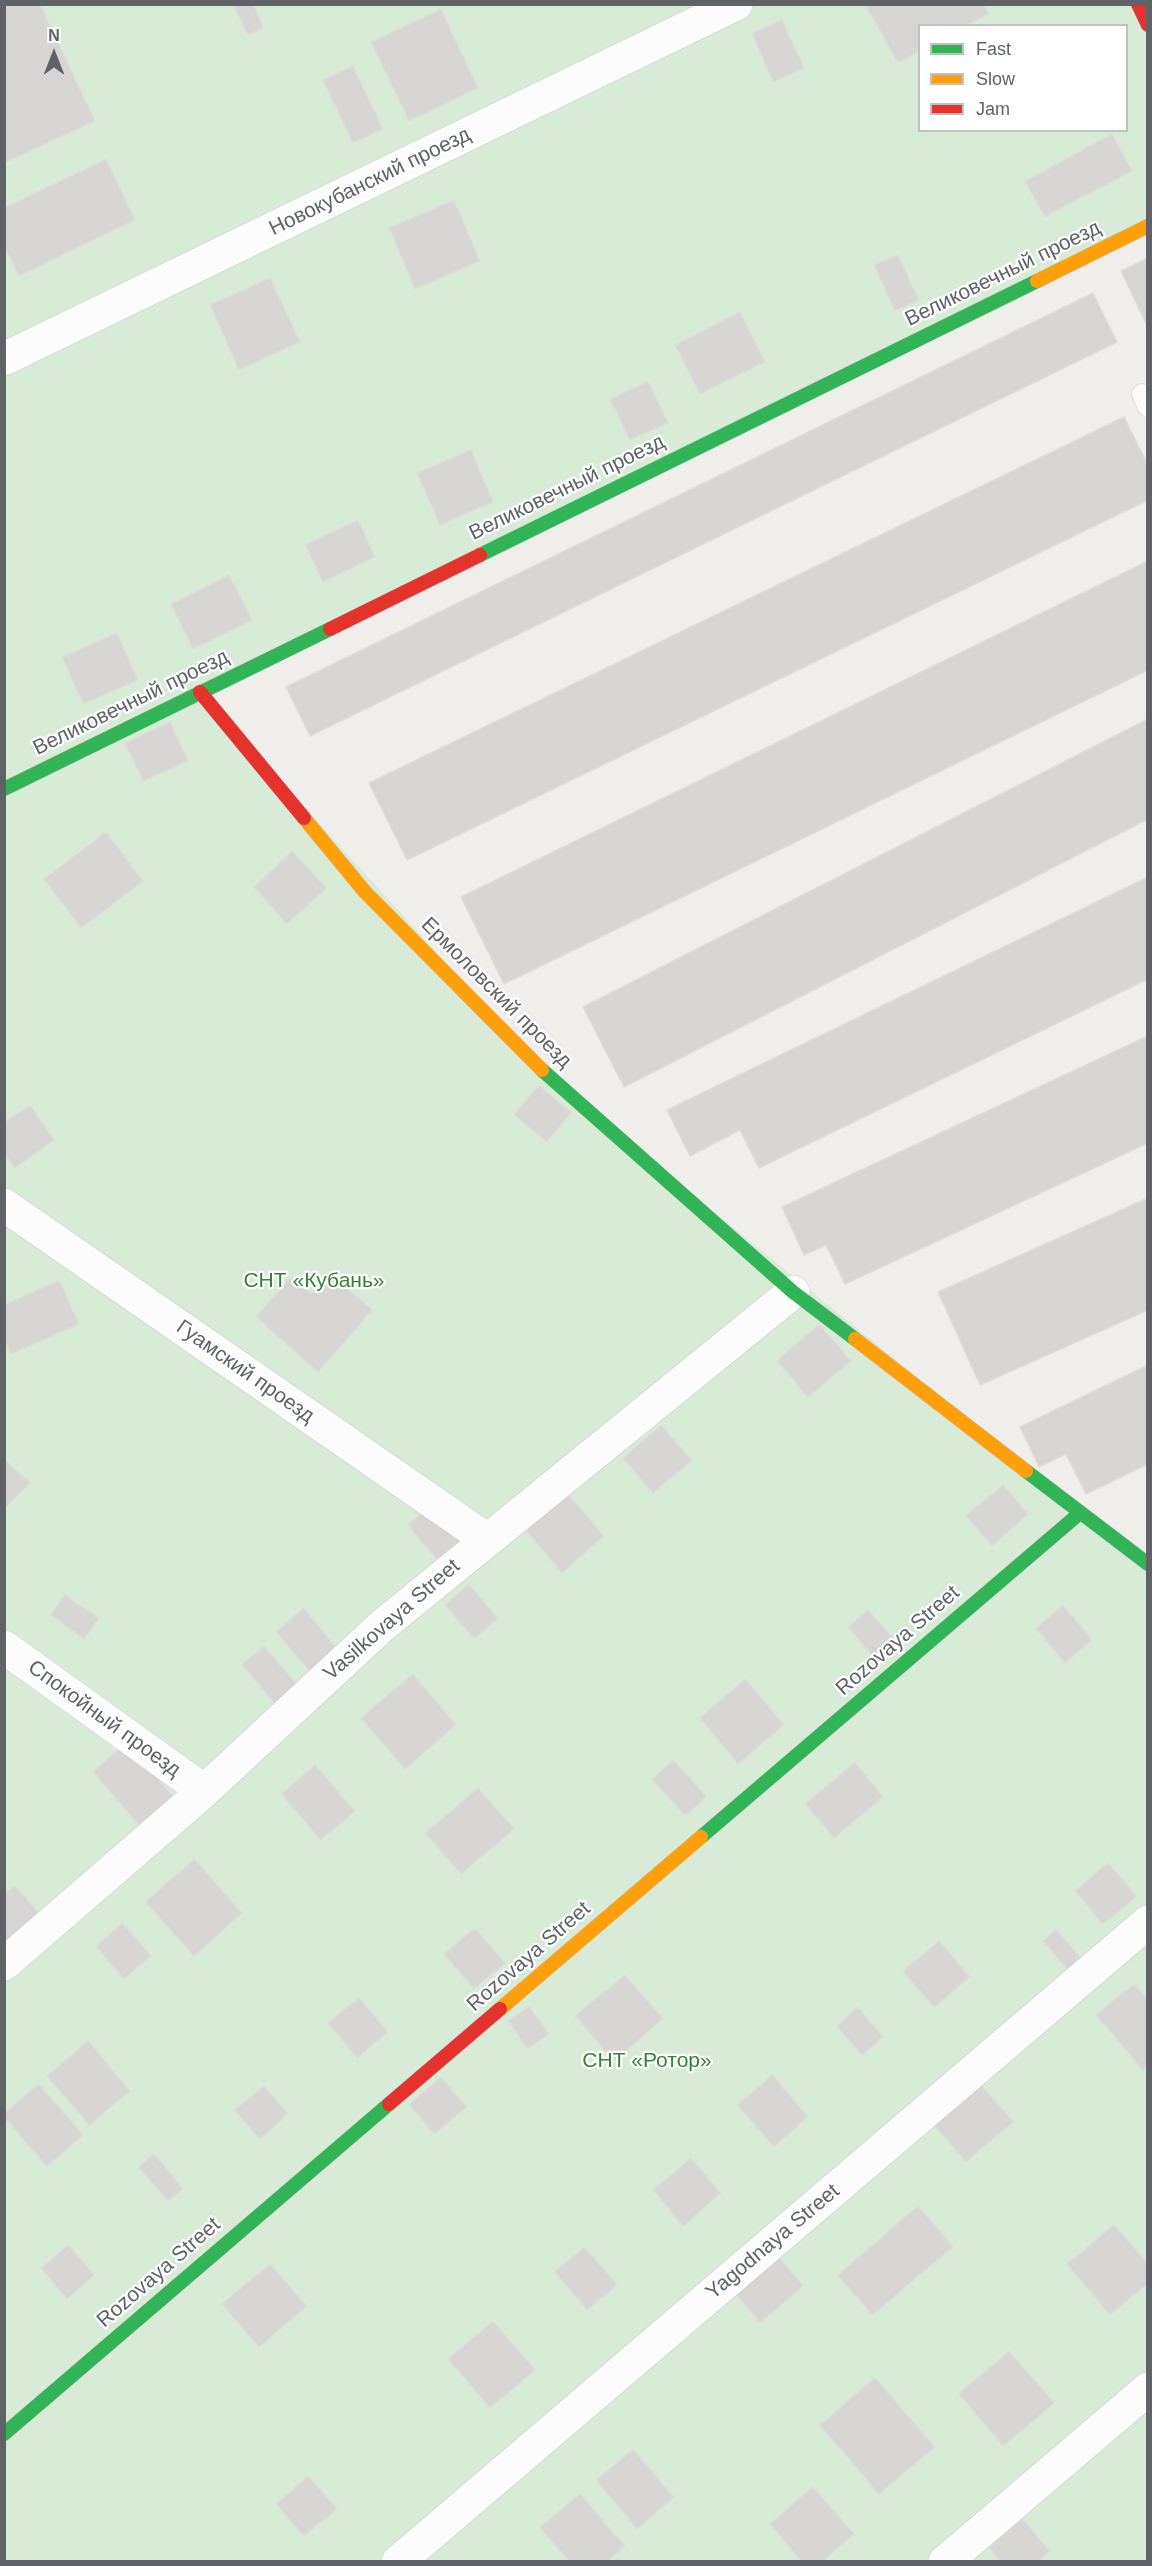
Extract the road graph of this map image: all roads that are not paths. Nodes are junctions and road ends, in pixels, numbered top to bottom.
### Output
1 (736, 4) edge
2 (1138, 4) edge
3 (1148, 25) edge
4 (1148, 226) edge
5 (4, 359) edge
6 (200, 692) junction
7 (4, 789) edge
8 (4, 1205) edge
9 (793, 1292) junction
10 (1080, 1513) junction
11 (486, 1539) junction
12 (1148, 1564) edge
13 (4, 1647) edge
14 (204, 1791) junction
15 (1148, 1922) edge
16 (4, 1964) edge
17 (1148, 2389) edge
18 (4, 2434) edge
19 (398, 2562) edge
20 (945, 2562) edge

1 - 5 street, Новокубанский проезд
2 - 3 street
4 - 6 street, Великовечный проезд
6 - 7 street, Великовечный проезд
6 - 9 street, Ермоловский проезд
8 - 11 street, Гуамский проезд
9 - 10 street, Ермоловский проезд
9 - 11 street, Vasilkovaya Street
10 - 12 street, Ермоловский проезд
10 - 18 street, Rozovaya Street
11 - 14 street, Vasilkovaya Street
13 - 14 street, Спокойный проезд
14 - 16 street, Vasilkovaya Street
15 - 19 street, Yagodnaya Street
17 - 20 street

